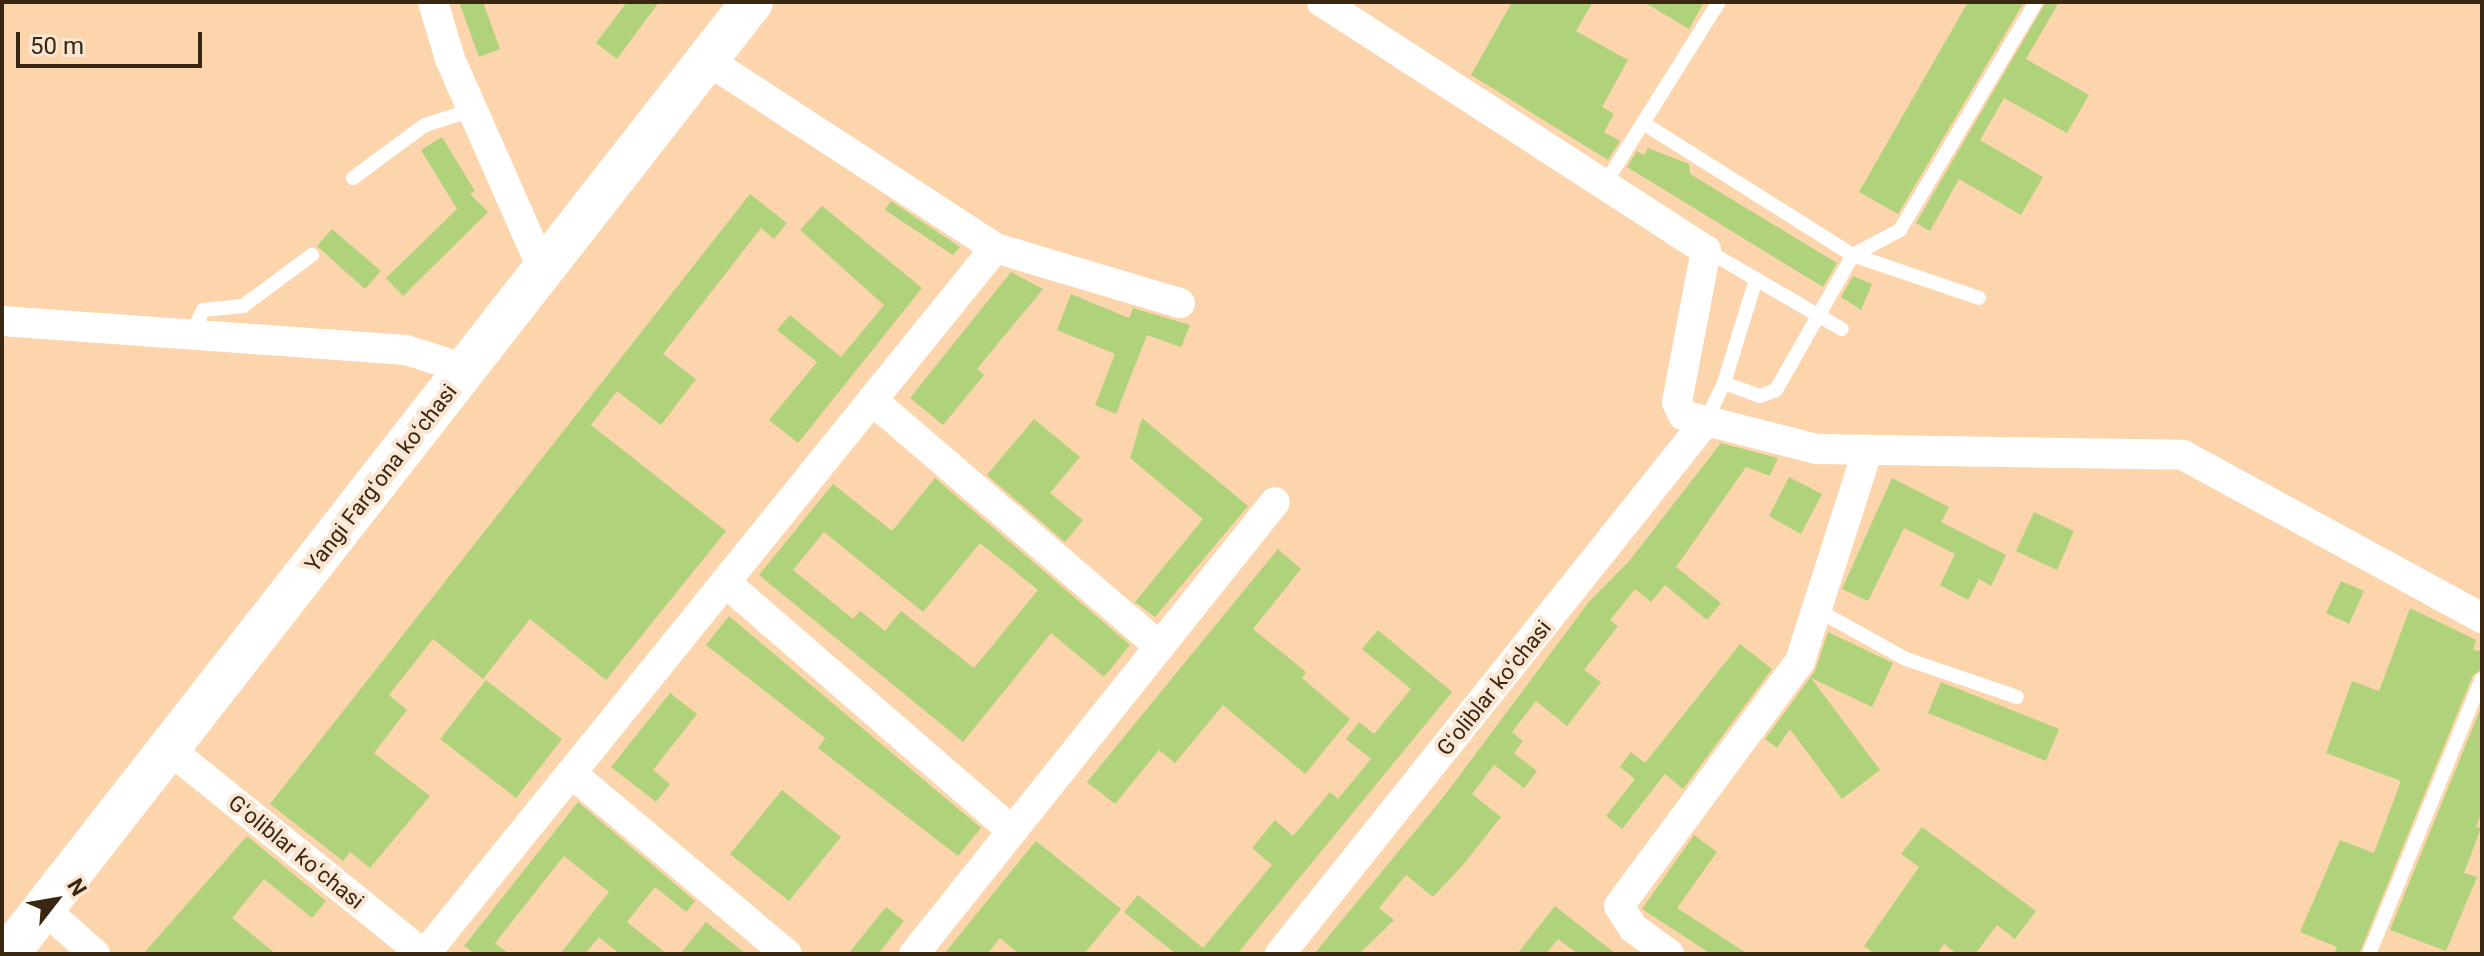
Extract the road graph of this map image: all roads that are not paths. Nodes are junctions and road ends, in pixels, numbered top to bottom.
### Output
1 (433, 2) edge
2 (752, 2) edge
3 (1322, 2) edge
4 (1719, 2) edge
5 (2036, 2) edge
6 (707, 60) junction
7 (472, 110) junction
8 (1643, 123) junction
9 (353, 178) dead end
10 (1604, 185) junction
11 (995, 248) junction
12 (1706, 250) junction
13 (312, 255) dead end
14 (1853, 255) junction
15 (543, 270) junction
16 (1756, 279) junction
17 (1979, 298) dead end
18 (1180, 303) dead end
19 (1819, 315) junction
20 (2, 321) edge
21 (1842, 329) dead end
22 (191, 335) junction
23 (466, 369) junction
24 (1724, 383) junction
25 (872, 400) junction
26 (1706, 421) junction
27 (1867, 452) junction
28 (1275, 502) dead end
29 (725, 582) junction
30 (1819, 611) junction
31 (2482, 618) edge
32 (1160, 647) junction
33 (2482, 679) edge
34 (2017, 697) dead end
35 (169, 749) junction
36 (571, 773) junction
37 (1012, 831) junction
38 (44, 909) junction
39 (8, 954) edge
40 (95, 954) edge
41 (424, 954) edge
42 (787, 954) edge
43 (914, 954) edge
44 (1280, 954) edge
45 (1669, 954) edge
46 (2369, 954) edge

1 - 7 street
2 - 6 main road, Yangi Fargʻona koʻchasi
3 - 10 street
4 - 8 lane
5 - 14 lane
6 - 11 street
6 - 15 main road, Yangi Fargʻona koʻchasi
7 - 9 lane
7 - 15 street
8 - 10 lane
8 - 14 lane
10 - 12 street
11 - 18 street
11 - 25 street
12 - 16 lane
12 - 26 street
13 - 22 lane
14 - 17 lane
14 - 19 lane
15 - 23 main road, Yangi Fargʻona koʻchasi
16 - 19 lane
16 - 24 lane
19 - 21 lane
19 - 24 lane
20 - 22 street
22 - 23 street
23 - 35 main road, Yangi Fargʻona koʻchasi
24 - 26 lane
25 - 29 street
25 - 32 street
26 - 27 street
26 - 44 street, Gʻoliblar koʻchasi
27 - 30 street
27 - 31 street
28 - 32 street
29 - 36 street
29 - 37 street
30 - 34 lane
30 - 45 street
32 - 37 street
33 - 46 lane
35 - 38 main road, Yangi Fargʻona koʻchasi
35 - 41 street, Gʻoliblar koʻchasi
36 - 41 street
36 - 42 street
37 - 43 street
38 - 39 main road, Yangi Fargʻona koʻchasi
38 - 40 street

